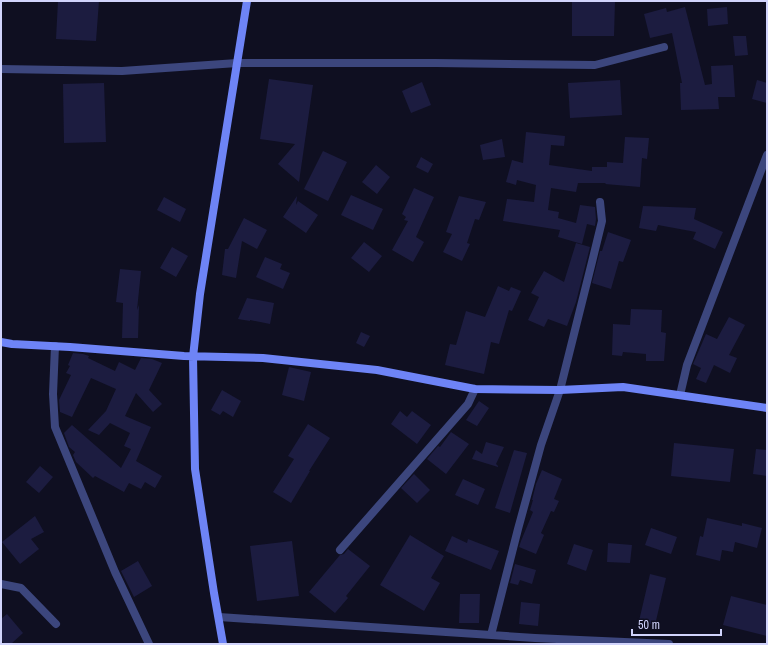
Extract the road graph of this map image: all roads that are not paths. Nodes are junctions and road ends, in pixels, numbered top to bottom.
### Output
1 (247, 1) edge
2 (664, 47) dead end
3 (237, 62) junction
4 (1, 69) edge
5 (767, 155) edge
6 (600, 202) dead end
7 (1, 342) edge
8 (55, 346) junction
9 (193, 357) junction
10 (475, 389) junction
11 (560, 390) junction
12 (680, 396) junction
13 (767, 408) edge
14 (340, 550) dead end
15 (1, 584) edge
16 (219, 617) junction
17 (56, 624) dead end
18 (491, 636) junction
19 (506, 640) edge
20 (149, 644) edge
21 (224, 644) edge
22 (669, 644) edge

1 - 3 street
2 - 3 street
3 - 4 street
3 - 9 street
5 - 12 street
6 - 11 street
7 - 8 street
8 - 9 street
8 - 20 street
9 - 10 street
9 - 16 street
10 - 11 street
10 - 14 street
11 - 12 street
11 - 18 street
12 - 13 street
15 - 17 street
16 - 18 street
16 - 21 street
18 - 19 street
19 - 22 street

